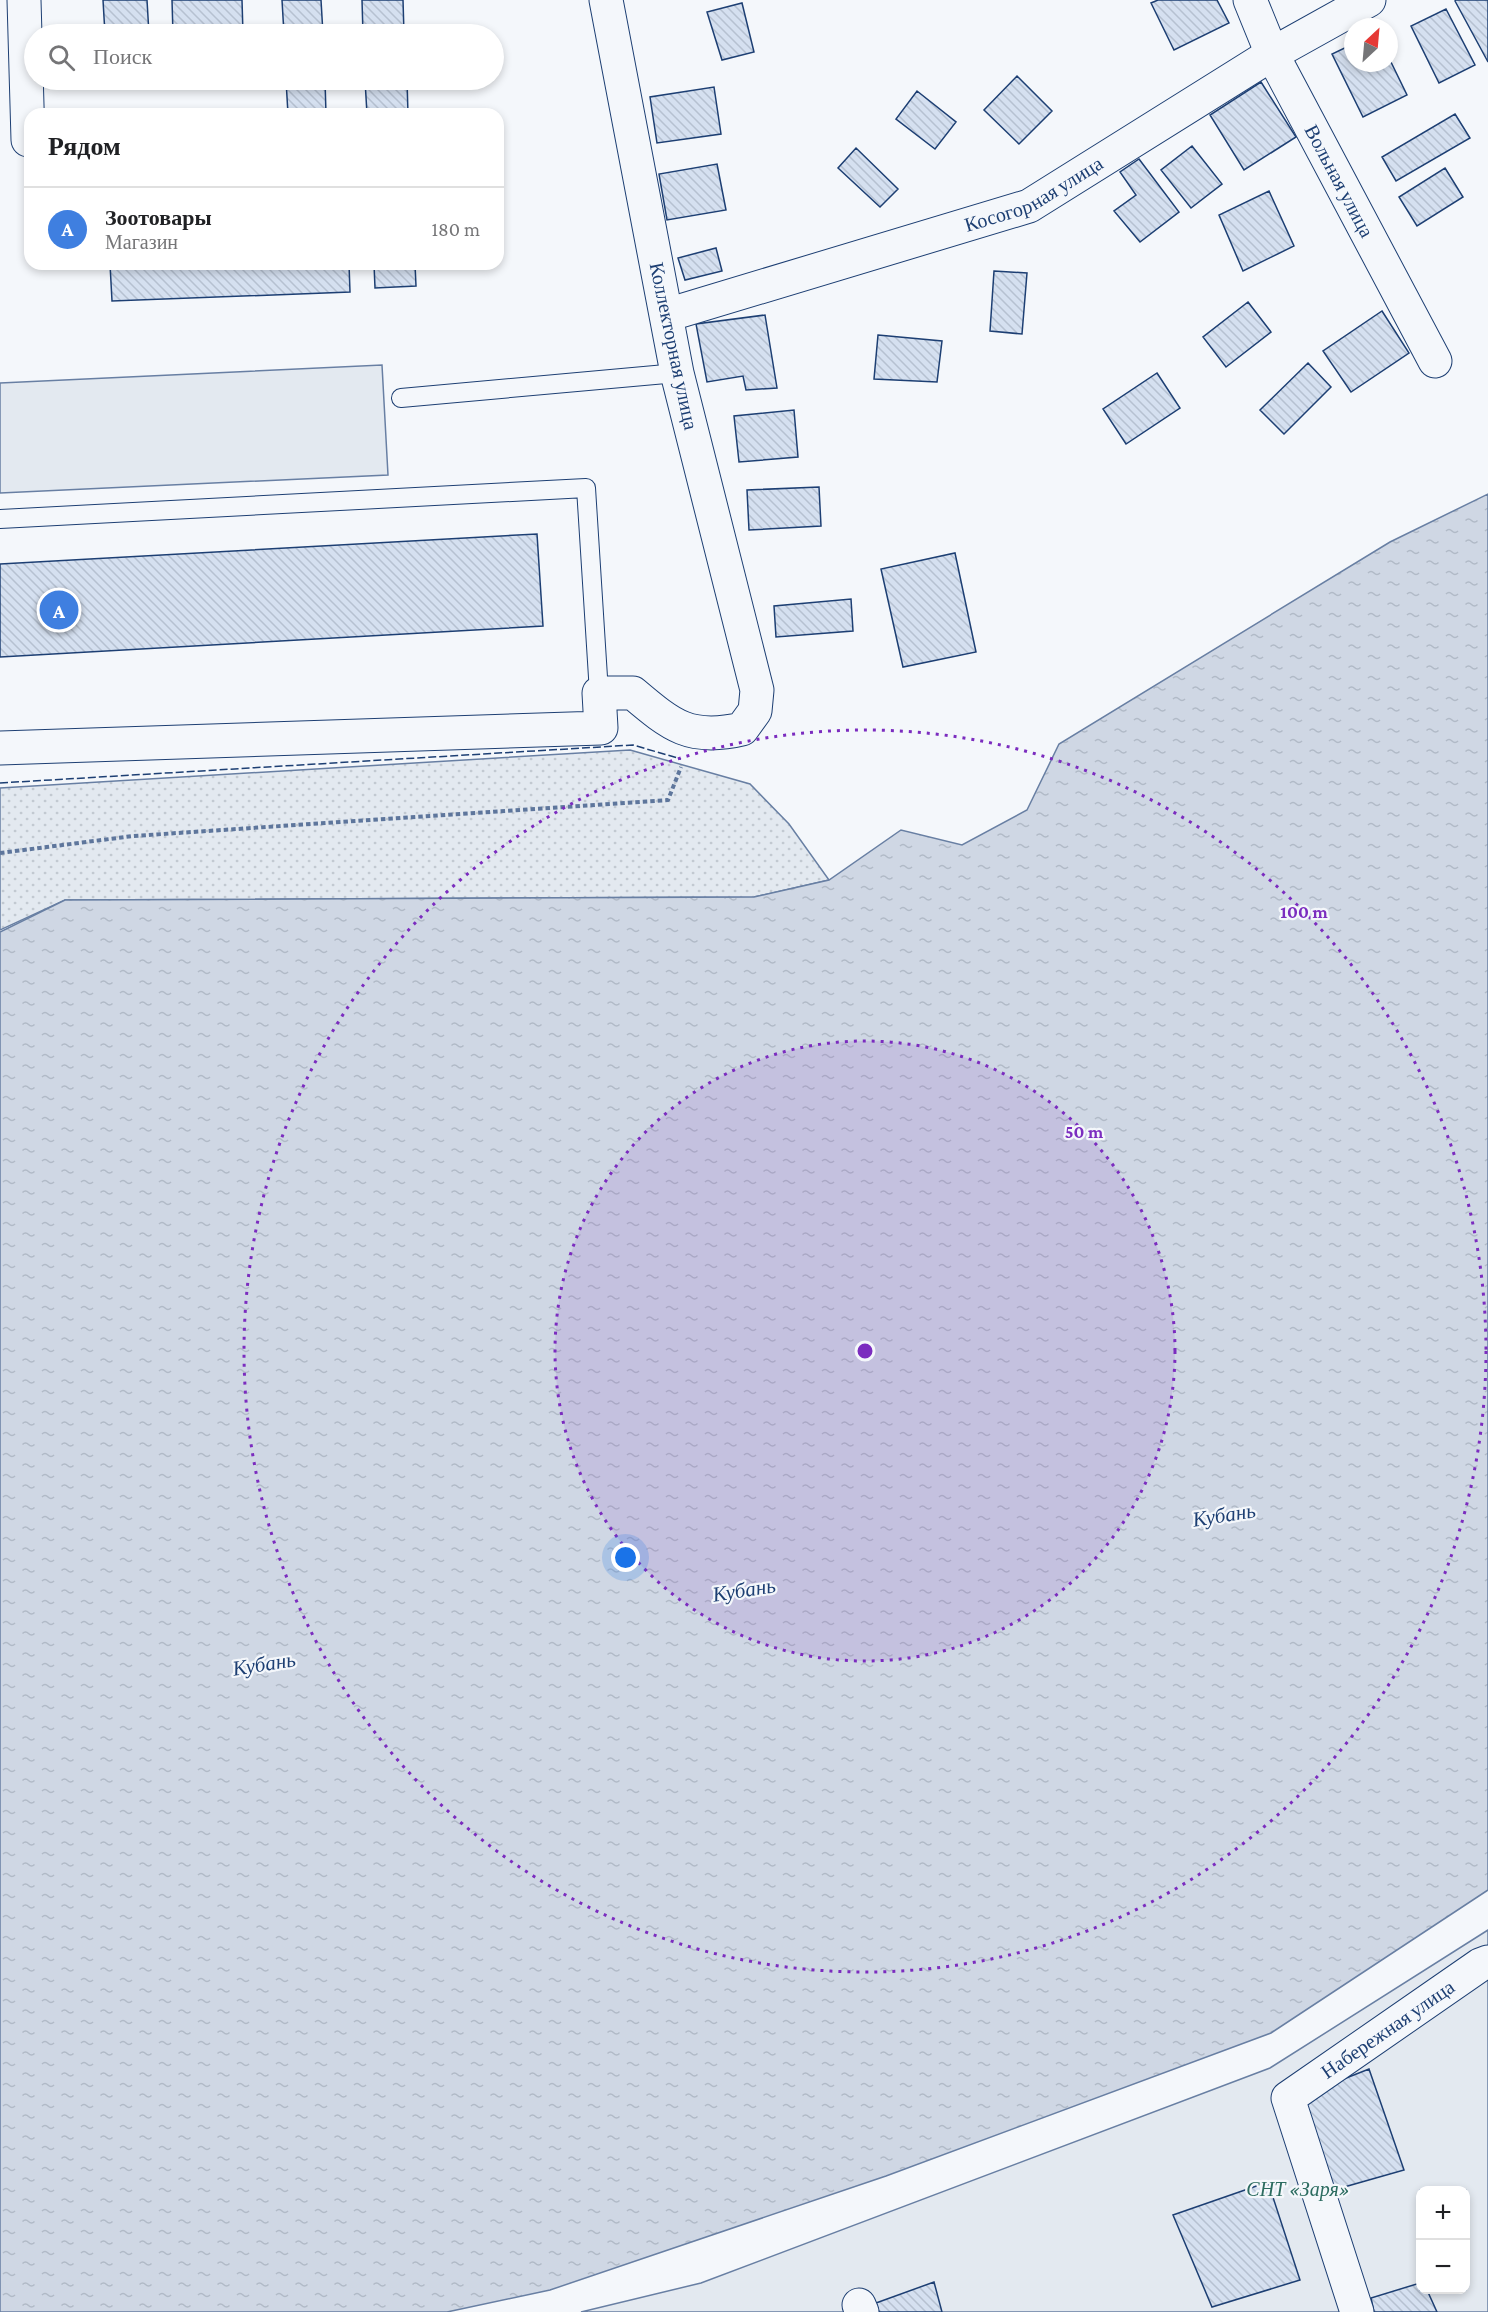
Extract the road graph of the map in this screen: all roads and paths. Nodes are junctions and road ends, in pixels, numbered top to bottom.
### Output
1 (24, 0) edge
2 (606, 0) edge
3 (1250, 0) edge
4 (1369, 0) edge
5 (25, 24) edge
6 (1272, 54) junction
7 (27, 90) edge
8 (27, 108) edge
9 (667, 315) junction
10 (1435, 361) dead end
11 (677, 373) junction
12 (401, 398) dead end
13 (0, 519) edge
14 (599, 693) junction
15 (694, 732) junction
16 (0, 748) edge
17 (0, 853) edge
18 (1488, 1962) edge
19 (1356, 2312) edge

1 - 5 street
2 - 9 street, Коллекторная улица
3 - 6 street, Вольная улица
4 - 6 street, Косогорная улица
6 - 9 street, Косогорная улица
6 - 10 street, Вольная улица
7 - 8 street
9 - 11 street, Коллекторная улица
11 - 12 lane
11 - 15 street, Коллекторная улица
13 - 14 lane
14 - 15 street
14 - 16 street
15 - 17 path
18 - 19 street, Набережная улица

